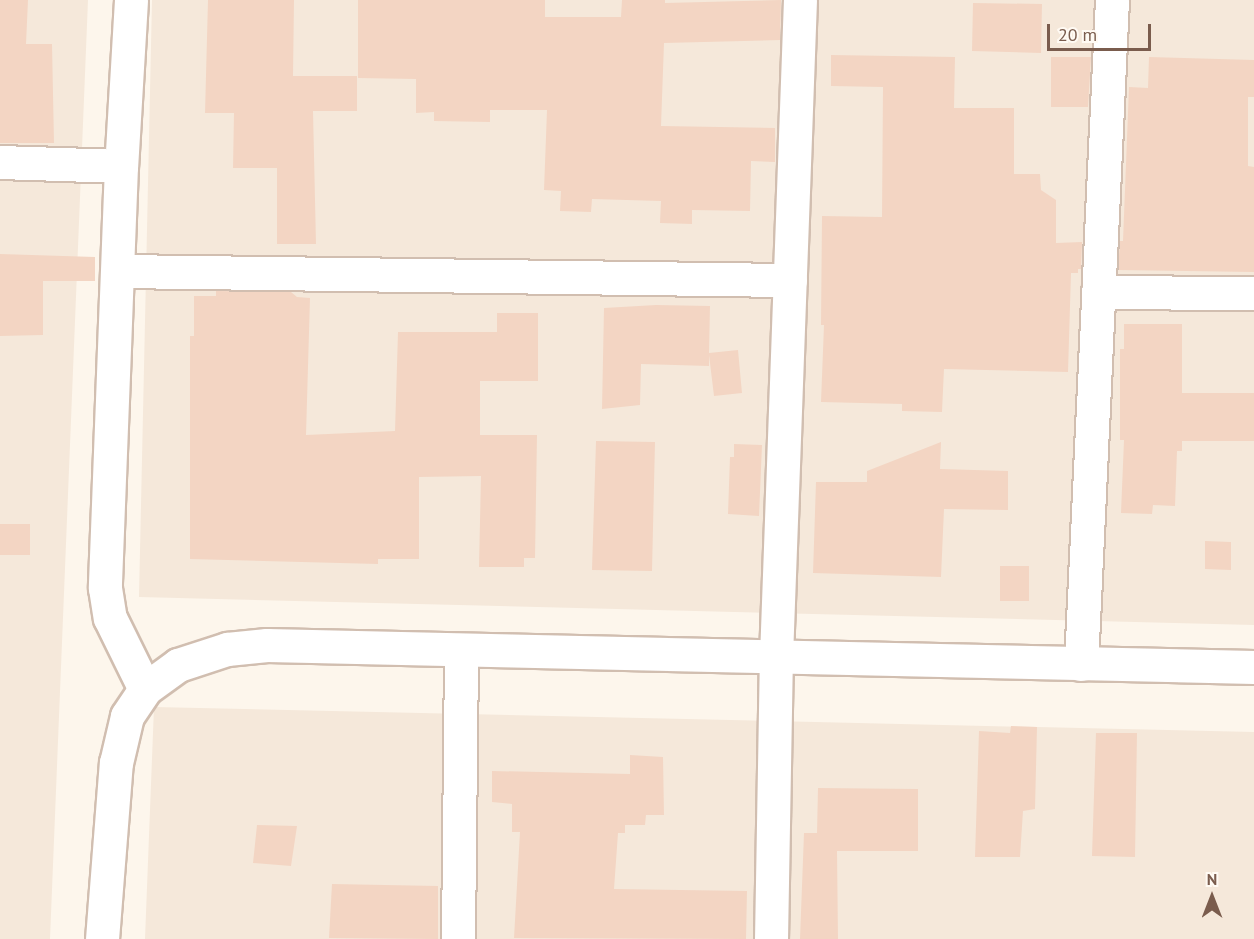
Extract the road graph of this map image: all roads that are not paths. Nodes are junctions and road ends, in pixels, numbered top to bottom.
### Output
1 (800, 0) edge
2 (1112, 0) edge
3 (137, 3) edge
4 (0, 162) edge
5 (121, 166) junction
6 (118, 271) junction
7 (790, 280) junction
8 (1098, 292) junction
9 (1254, 293) edge
10 (461, 651) junction
11 (776, 657) junction
12 (1081, 664) junction
13 (1254, 667) edge
14 (145, 689) junction
15 (102, 939) edge
16 (458, 939) edge
17 (771, 939) edge

1 - 7 street
2 - 8 street
3 - 5 street
4 - 5 street
5 - 6 street
6 - 7 street
6 - 14 street
7 - 11 street
8 - 9 street
8 - 12 street
10 - 11 street
10 - 14 street
10 - 16 street
11 - 12 street
11 - 17 street
12 - 13 street
14 - 15 street

